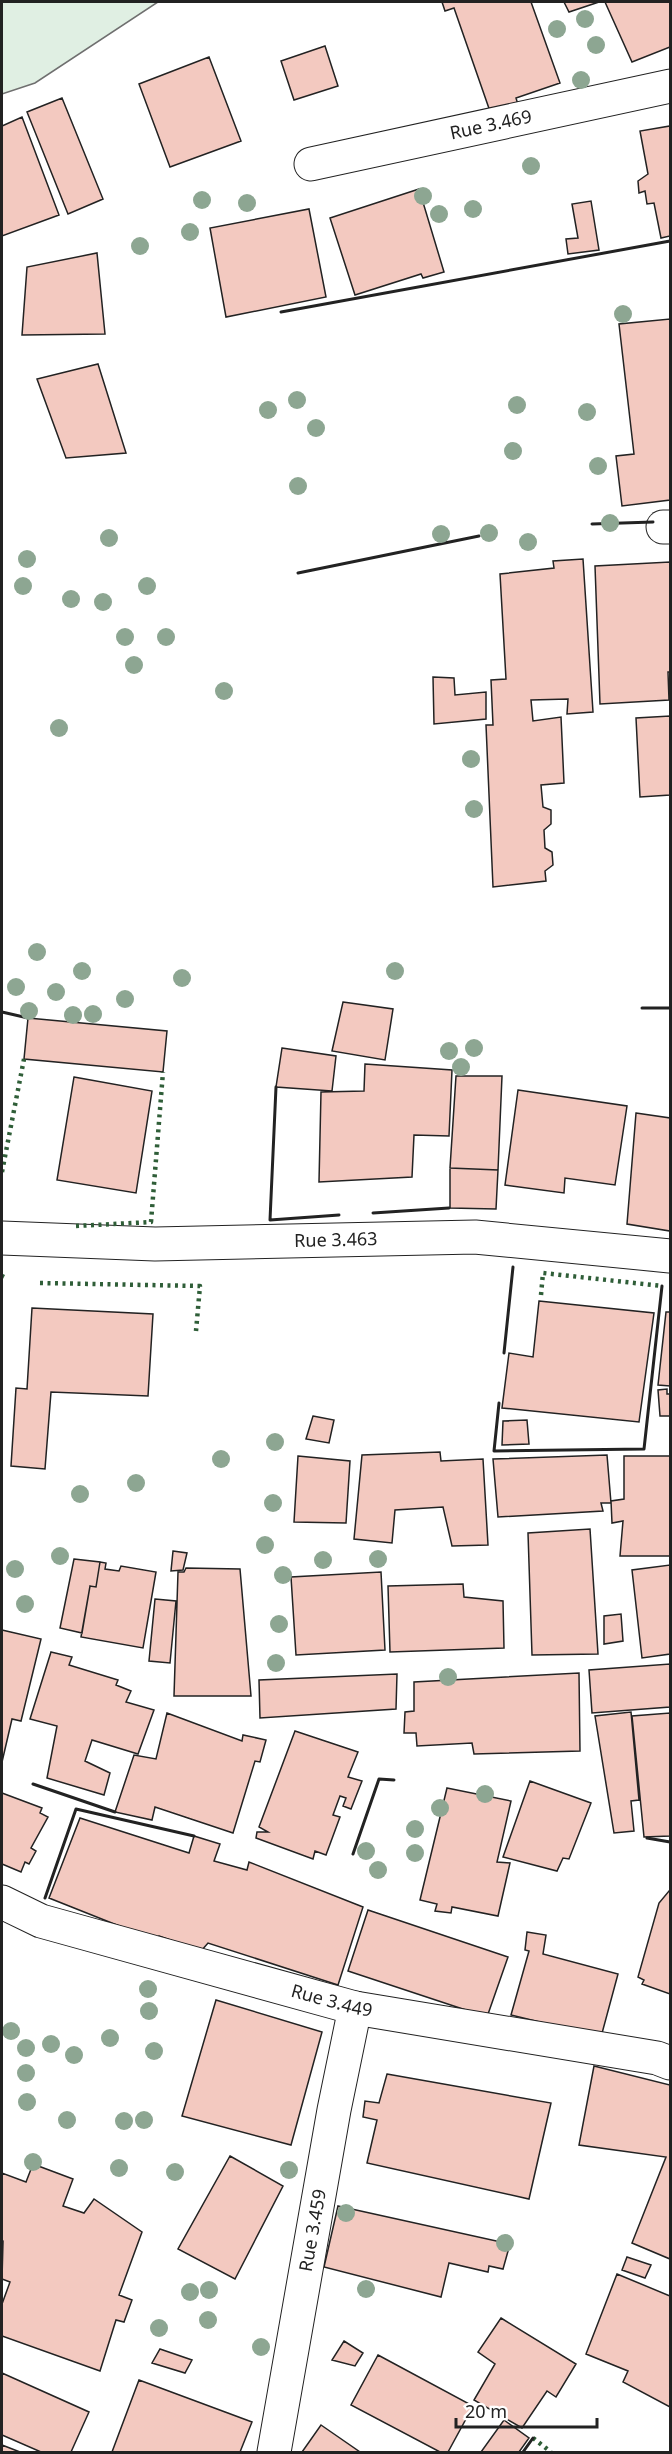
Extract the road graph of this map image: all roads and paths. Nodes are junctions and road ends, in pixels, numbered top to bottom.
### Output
1 (670, 86) edge
2 (311, 164) dead end
3 (2, 1238) edge
4 (670, 1256) edge
5 (2, 1902) edge
6 (355, 2008) junction
7 (670, 2062) edge
8 (274, 2452) edge

1 - 2 street, Rue 3.469
3 - 4 street, Rue 3.463
5 - 6 street, Rue 3.449
6 - 7 street, Rue 3.449
6 - 8 street, Rue 3.459

